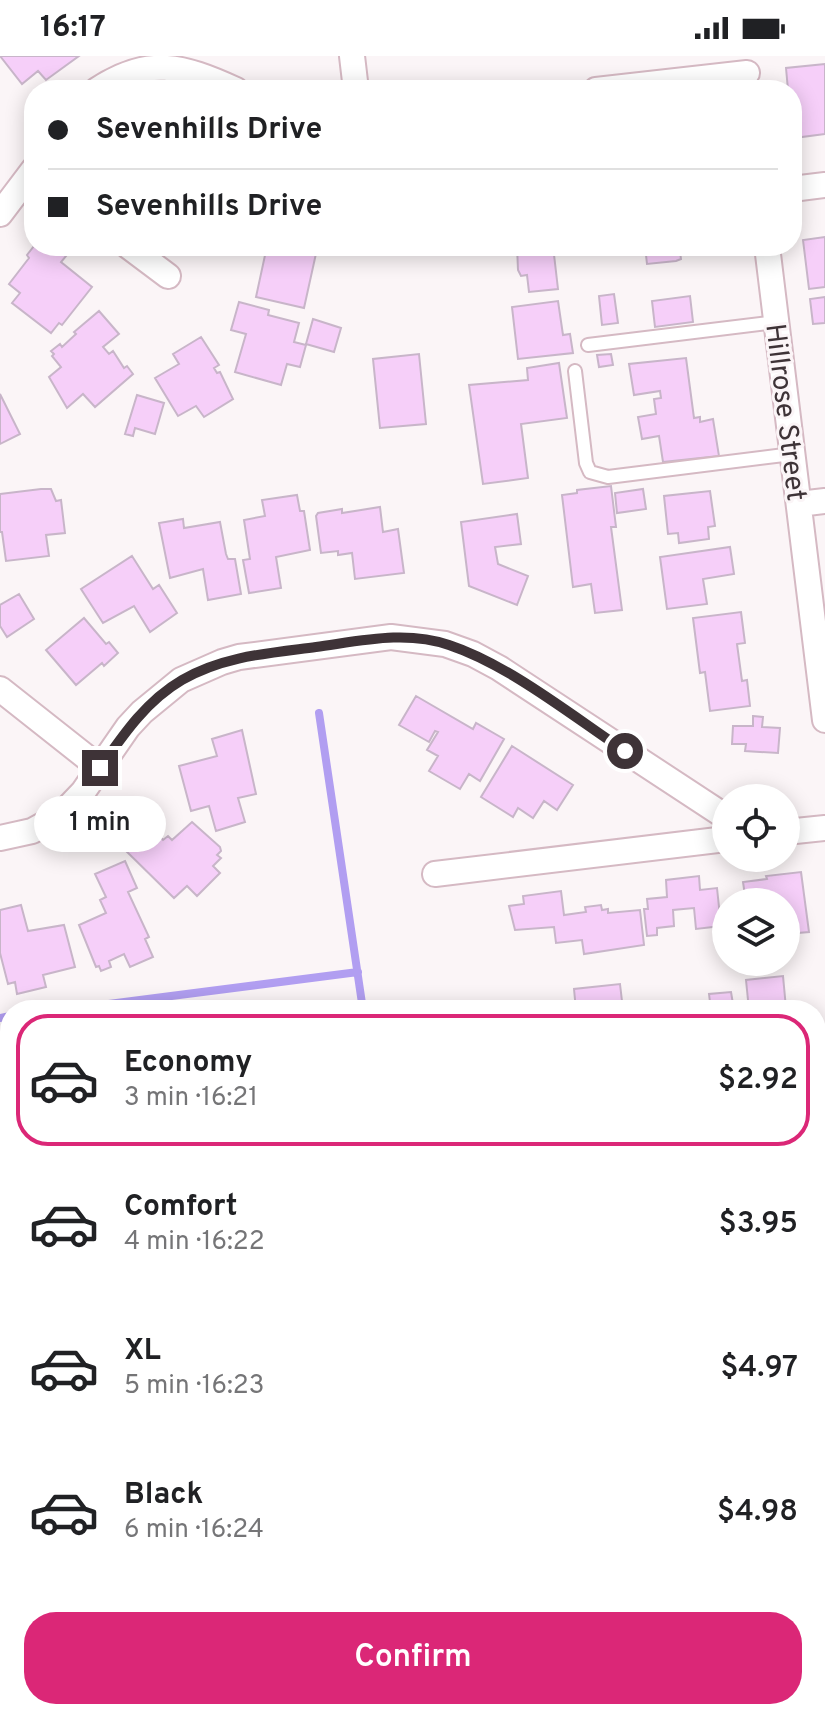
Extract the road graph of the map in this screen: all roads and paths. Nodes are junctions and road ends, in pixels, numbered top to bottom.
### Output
1 (352, 56) edge
2 (747, 73) edge
3 (108, 80) edge
4 (214, 80) edge
5 (355, 80) edge
6 (685, 80) edge
7 (24, 184) edge
8 (825, 185) edge
9 (802, 188) edge
10 (0, 214) edge
11 (141, 256) edge
12 (768, 256) edge
13 (168, 276) dead end
14 (776, 322) junction
15 (588, 345) dead end
16 (575, 371) dead end
17 (792, 454) junction
18 (825, 501) edge
19 (799, 504) junction
20 (0, 689) edge
21 (825, 720) edge
22 (100, 768) junction
23 (712, 808) edge
24 (825, 828) edge
25 (800, 831) edge
26 (0, 838) edge
27 (712, 841) edge
28 (435, 874) dead end

1 - 5 street
2 - 6 street
3 - 4 street
7 - 10 street
8 - 9 street
11 - 13 street
12 - 14 street, Hillrose Street
14 - 15 lane
14 - 17 street, Hillrose Street
16 - 17 lane
17 - 19 street, Hillrose Street
18 - 19 street
19 - 21 street, Hillrose Street
20 - 22 street
22 - 23 street
22 - 26 street
24 - 25 street
27 - 28 street

